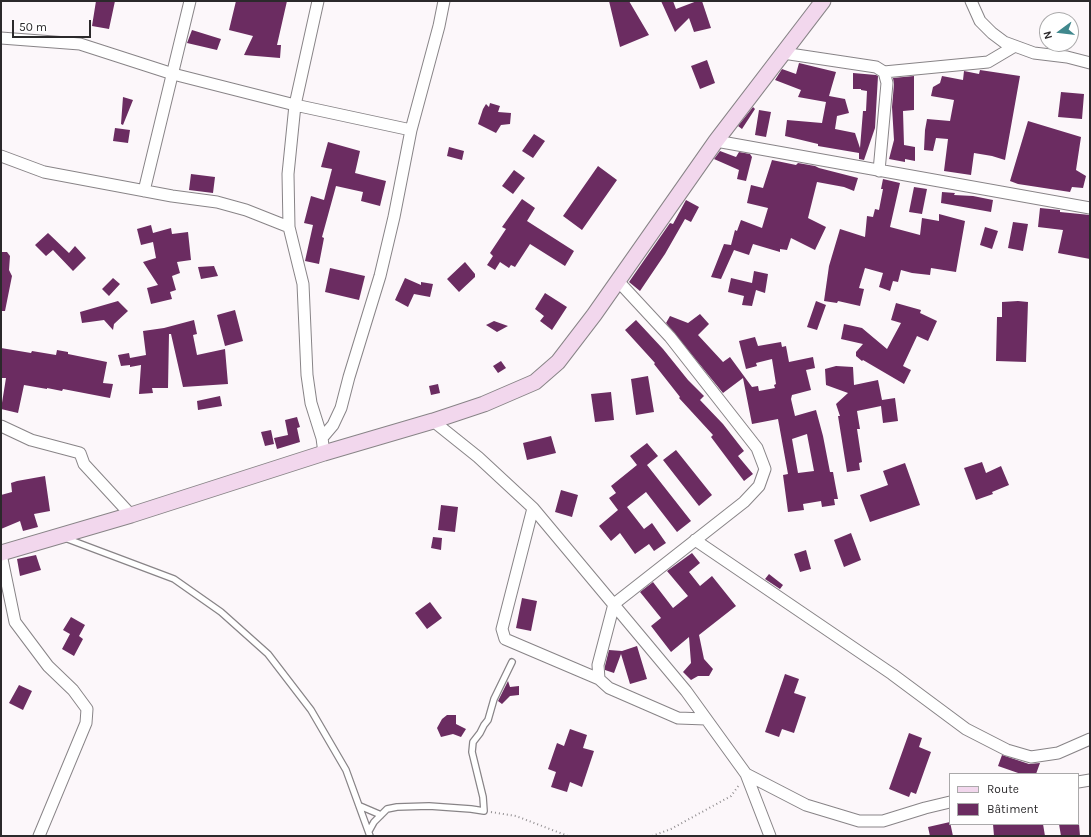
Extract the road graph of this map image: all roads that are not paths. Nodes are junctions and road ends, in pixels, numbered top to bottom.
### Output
1 (190, 1) edge
2 (318, 1) edge
3 (444, 1) edge
4 (823, 1) edge
5 (971, 1) edge
6 (1, 38) edge
7 (1016, 46) junction
8 (783, 53) junction
9 (1090, 63) edge
10 (884, 72) junction
11 (173, 74) junction
12 (295, 105) junction
13 (411, 130) junction
14 (716, 141) junction
15 (1, 156) edge
16 (879, 171) junction
17 (144, 191) junction
18 (1090, 208) edge
19 (289, 227) junction
20 (618, 280) junction
21 (434, 421) junction
22 (1, 426) edge
23 (323, 446) junction
24 (533, 508) junction
25 (131, 515) junction
26 (61, 536) junction
27 (695, 540) junction
28 (1, 554) edge
29 (614, 604) junction
30 (512, 662) dead end
31 (599, 679) junction
32 (706, 719) junction
33 (1090, 739) edge
34 (746, 774) junction
35 (1090, 780) edge
36 (1079, 782) edge
37 (949, 802) edge
38 (360, 806) junction
39 (381, 815) junction
40 (369, 834) edge
41 (39, 836) edge
42 (770, 836) edge

1 - 11 street
2 - 12 street
3 - 13 street
4 - 8 street
5 - 7 street
6 - 11 street
7 - 9 street
7 - 10 street
8 - 10 street
8 - 14 street
10 - 16 street
11 - 12 street
11 - 17 street
12 - 13 street
12 - 19 street
13 - 23 street
14 - 16 street
14 - 20 street
15 - 17 street
16 - 18 street
17 - 19 street
19 - 23 street
20 - 21 street
20 - 27 street
21 - 23 street
21 - 24 street
22 - 25 street
23 - 25 street
24 - 29 street
24 - 31 street
25 - 26 street
26 - 28 street
26 - 38 lane
27 - 29 street
27 - 33 street
28 - 41 street
29 - 31 street
29 - 32 street
30 - 39 lane
31 - 32 street
32 - 34 street
34 - 37 street
34 - 42 street
35 - 36 street
38 - 39 lane
38 - 40 lane
39 - 40 lane

